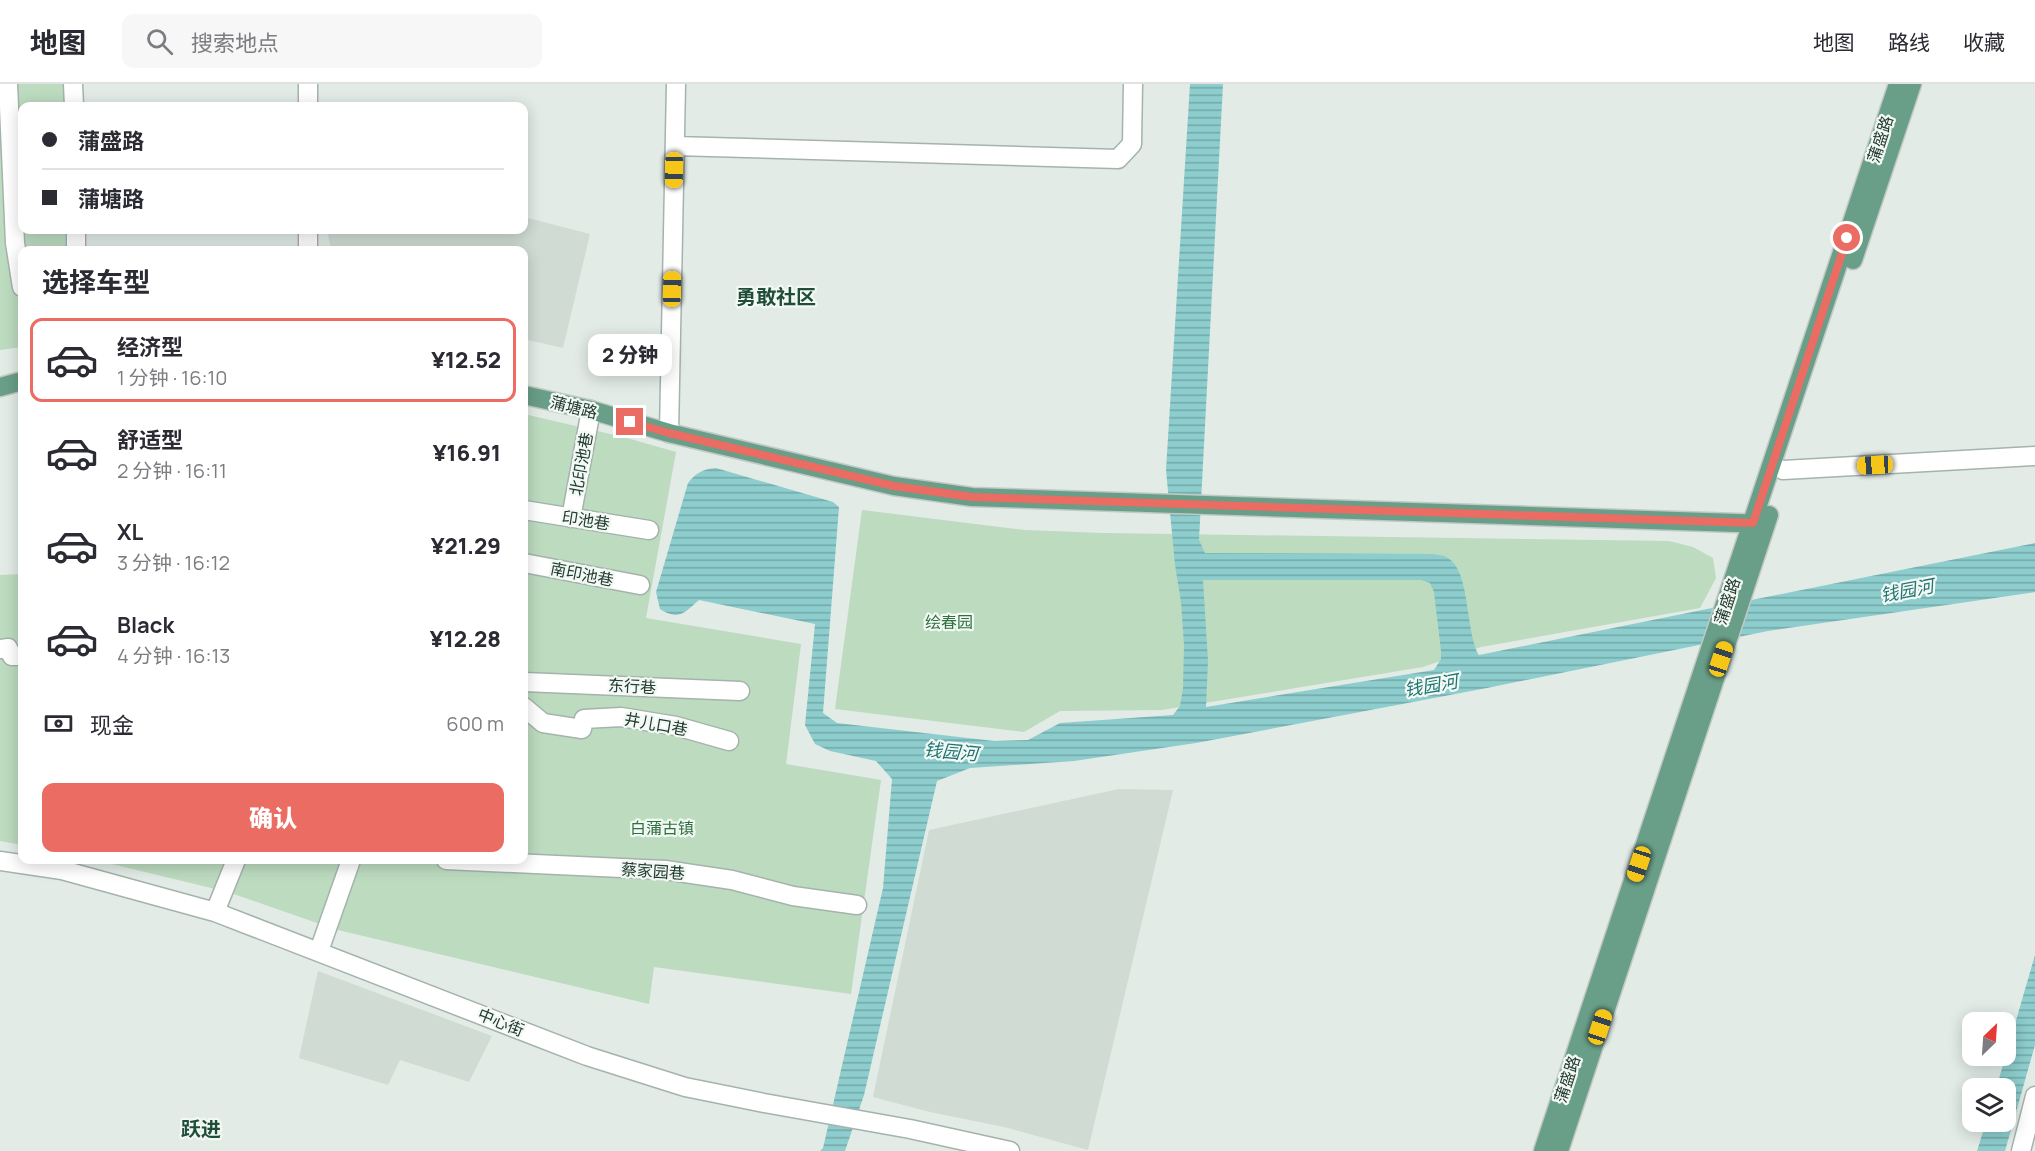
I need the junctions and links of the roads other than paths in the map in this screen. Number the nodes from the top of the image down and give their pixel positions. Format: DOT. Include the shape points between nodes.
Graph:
graph roads {
  1 [pos="8,84"];
  2 [pos="73,84"];
  3 [pos="308,84"];
  4 [pos="676,84"];
  5 [pos="1133,84"];
  6 [pos="1898,84"];
  7 [pos="1912,84"];
  8 [pos="74,102"];
  9 [pos="308,102"];
  10 [pos="5,136"];
  11 [pos="675,146"];
  12 [pos="18,262"];
  13 [pos="18,382"];
  14 [pos="0,387"];
  15 [pos="528,396"];
  16 [pos="591,410"];
  17 [pos="669,433"];
  18 [pos="2035,456"];
  19 [pos="1783,470"];
  20 [pos="528,511"];
  21 [pos="571,518"];
  22 [pos="1760,523"];
  23 [pos="649,530"];
  24 [pos="528,564"];
  25 [pos="640,585"];
  26 [pos="0,649"];
  27 [pos="18,656"];
  28 [pos="528,682"];
  29 [pos="1706,683"];
  30 [pos="740,691"];
  31 [pos="528,710"];
  32 [pos="729,741"];
  33 [pos="0,861"];
  34 [pos="18,862"];
  35 [pos="47,864"];
  36 [pos="234,864"];
  37 [pos="350,864"];
  38 [pos="528,864"];
  39 [pos="63,865"];
  40 [pos="857,905"];
  41 [pos="214,912"];
  42 [pos="320,951"];
  43 [pos="2035,1096"];
  44 [pos="1010,1151"];
  45 [pos="1543,1151"];
  46 [pos="1559,1151"];
  47 [pos="2020,1151"];
  1 -- 10 [label="street"];
  2 -- 8 [label="street"];
  3 -- 9 [label="street"];
  4 -- 11 [label="street"];
  5 -- 11 [label="street" via="1132,144 1118,159"];
  6 -- 22 [label="main road, 蒲盛路"];
  7 -- 19 [label="main road, 蒲盛路"];
  10 -- 12 [label="street"];
  11 -- 17 [label="street"];
  13 -- 14 [label="main road"];
  15 -- 16 [label="main road, 蒲塘路"];
  16 -- 17 [label="main road, 蒲塘路"];
  16 -- 21 [label="street, 北印池巷"];
  17 -- 22 [label="main road, 蒲塘路" via="894,486 972,497"];
  18 -- 19 [label="street"];
  19 -- 22 [label="main road, 蒲盛路"];
  20 -- 21 [label="street, 印池巷"];
  21 -- 23 [label="street, 印池巷"];
  22 -- 29 [label="main road, 蒲盛路" via="1751,568"];
  22 -- 29 [label="main road, 蒲盛路" via="1734,577"];
  24 -- 25 [label="street, 南印池巷"];
  26 -- 27 [label="street" via="8,648 12,656"];
  28 -- 30 [label="street, 东行巷"];
  29 -- 45 [label="main road, 蒲盛路"];
  29 -- 46 [label="main road, 蒲盛路"];
  31 -- 32 [label="street, 井儿口巷" via="543,723 582,729 584,719 621,717 676,726"];
  33 -- 34 [label="street, 中心街"];
  35 -- 39 [label="street, 中心街"];
  36 -- 41 [label="street"];
  37 -- 42 [label="street"];
  38 -- 40 [label="street, 蔡家园巷" via="665,870"];
  39 -- 41 [label="street, 中心街"];
  41 -- 42 [label="street, 中心街"];
  42 -- 44 [label="street, 中心街" via="587,1056 685,1087"];
  43 -- 47 [label="street"];
}
